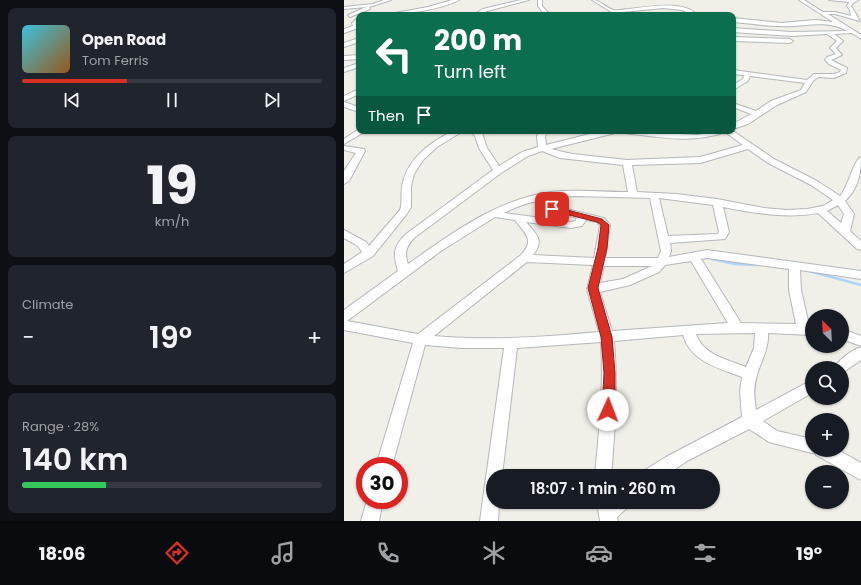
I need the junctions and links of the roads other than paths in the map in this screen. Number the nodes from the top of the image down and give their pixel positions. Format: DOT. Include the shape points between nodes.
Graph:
graph roads {
  1 [pos="389,0"];
  2 [pos="457,0"];
  3 [pos="527,0"];
  4 [pos="540,0"];
  5 [pos="594,0"];
  6 [pos="801,0"];
  7 [pos="826,0"];
  8 [pos="831,0"];
  9 [pos="853,1"];
  10 [pos="376,4"];
  11 [pos="344,8"];
  12 [pos="860,8"];
  13 [pos="852,10"];
  14 [pos="359,12"];
  15 [pos="404,12"];
  16 [pos="481,12"];
  17 [pos="545,12"];
  18 [pos="613,12"];
  19 [pos="613,12"];
  20 [pos="692,12"];
  21 [pos="356,13"];
  22 [pos="822,13"];
  23 [pos="835,13"];
  24 [pos="344,15"];
  25 [pos="350,16"];
  26 [pos="356,17"];
  27 [pos="855,19"];
  28 [pos="736,20"];
  29 [pos="861,22"];
  30 [pos="838,24"];
  31 [pos="781,25"];
  32 [pos="356,27"];
  33 [pos="736,30"];
  34 [pos="344,32"];
  35 [pos="851,32"];
  36 [pos="820,33"];
  37 [pos="829,33"];
  38 [pos="791,34"];
  39 [pos="861,37"];
  40 [pos="736,38"];
  41 [pos="817,40"];
  42 [pos="356,41"];
  43 [pos="344,45"];
  44 [pos="344,58"];
  45 [pos="356,58"];
  46 [pos="356,66"];
  47 [pos="344,70"];
  48 [pos="736,73"];
  49 [pos="747,75"];
  50 [pos="809,82"];
  51 [pos="736,86"];
  52 [pos="356,94"];
  53 [pos="344,99"];
  54 [pos="344,104"];
  55 [pos="736,106"];
  56 [pos="356,109"];
  57 [pos="758,114"];
  58 [pos="736,126"];
  59 [pos="357,134"];
  60 [pos="454,134"];
  61 [pos="478,134"];
  62 [pos="542,134"];
  63 [pos="600,134"];
  64 [pos="650,134"];
  65 [pos="710,134"];
  66 [pos="732,134"];
  67 [pos="344,142"];
  68 [pos="749,146"];
  69 [pos="344,148"];
  70 [pos="542,148"];
  71 [pos="861,160"];
  72 [pos="627,163"];
  73 [pos="498,171"];
  74 [pos="344,181"];
  75 [pos="633,195"];
  76 [pos="654,196"];
  77 [pos="541,201"];
  78 [pos="840,201"];
  79 [pos="717,202"];
  80 [pos="820,209"];
  81 [pos="492,214"];
  82 [pos="583,217"];
  83 [pos="519,219"];
  84 [pos="534,221"];
  85 [pos="844,232"];
  86 [pos="344,234"];
  87 [pos="664,240"];
  88 [pos="861,247"];
  89 [pos="369,253"];
  90 [pos="694,256"];
  91 [pos="525,258"];
  92 [pos="598,262"];
  93 [pos="662,262"];
  94 [pos="794,265"];
  95 [pos="344,269"];
  96 [pos="404,271"];
  97 [pos="861,275"];
  98 [pos="593,288"];
  99 [pos="344,317"];
  100 [pos="805,321"];
  101 [pos="344,325"];
  102 [pos="737,328"];
  103 [pos="761,329"];
  104 [pos="688,330"];
  105 [pos="805,330"];
  106 [pos="849,336"];
  107 [pos="607,337"];
  108 [pos="420,340"];
  109 [pos="861,340"];
  110 [pos="512,344"];
  111 [pos="861,352"];
  112 [pos="849,362"];
  113 [pos="750,374"];
  114 [pos="805,390"];
  115 [pos="750,421"];
  116 [pos="805,445"];
  117 [pos="387,457"];
  118 [pos="836,457"];
  119 [pos="495,469"];
  120 [pos="603,469"];
  121 [pos="660,469"];
  122 [pos="861,472"];
  123 [pos="373,509"];
  124 [pos="490,509"];
  125 [pos="370,521"];
  126 [pos="489,521"];
  1 -- 10 [label="street"];
  2 -- 15 [label="street"];
  3 -- 16 [label="street"];
  4 -- 17 [label="street" via="540,6"];
  5 -- 19 [label="street"];
  6 -- 22 [label="street"];
  7 -- 23 [label="street"];
  8 -- 9 [label="street"];
  9 -- 12 [label="street"];
  9 -- 13 [label="street" via="849,6"];
  10 -- 11 [label="street"];
  10 -- 14 [label="street"];
  12 -- 13 [label="street"];
  13 -- 27 [label="street"];
  18 -- 20 [label="street" via="663,7"];
  21 -- 25 [label="street"];
  22 -- 23 [label="street"];
  22 -- 30 [label="street"];
  23 -- 27 [label="street"];
  24 -- 25 [label="street"];
  25 -- 26 [label="street"];
  27 -- 29 [label="street"];
  28 -- 31 [label="street"];
  30 -- 31 [label="street" via="816,22"];
  30 -- 35 [label="street"];
  30 -- 36 [label="street" via="825,27"];
  31 -- 38 [label="street"];
  32 -- 34 [label="street"];
  33 -- 38 [label="street"];
  35 -- 37 [label="street"];
  35 -- 39 [label="street"];
  36 -- 37 [label="street"];
  36 -- 38 [label="street"];
  36 -- 41 [label="street"];
  37 -- 50 [label="street" via="840,41 833,48 839,55 828,60 846,70 836,76 816,75"];
  38 -- 40 [label="street" via="800,41"];
  42 -- 43 [label="street"];
  44 -- 45 [label="street"];
  46 -- 47 [label="street"];
  48 -- 49 [label="street"];
  49 -- 50 [label="street"];
  49 -- 51 [label="street" via="746,80"];
  50 -- 57 [label="street" via="804,91 774,103"];
  52 -- 53 [label="street"];
  54 -- 56 [label="street"];
  55 -- 57 [label="street"];
  57 -- 58 [label="street"];
  59 -- 67 [label="street"];
  60 -- 89 [label="street" via="438,143 417,161 406,183 408,200 405,211"];
  61 -- 73 [label="street" via="483,148"];
  62 -- 70 [label="street"];
  63 -- 70 [label="street"];
  64 -- 65 [label="street" via="698,137"];
  66 -- 68 [label="street"];
  68 -- 72 [label="street" via="700,160"];
  68 -- 78 [label="street"];
  69 -- 74 [label="street" via="361,151"];
  70 -- 72 [label="street" via="560,155"];
  70 -- 73 [label="street" via="525,154"];
  71 -- 78 [label="street" via="849,191"];
  72 -- 75 [label="street"];
  73 -- 96 [label="street" via="401,245 399,254"];
  75 -- 76 [label="street"];
  75 -- 77 [label="street" via="563,194"];
  76 -- 79 [label="street"];
  76 -- 87 [label="street"];
  77 -- 81 [label="street" via="515,203"];
  77 -- 82 [label="street"];
  77 -- 84 [label="street"];
  78 -- 80 [label="street"];
  78 -- 85 [label="street" via="849,214"];
  79 -- 80 [label="street" via="754,210 795,213"];
  79 -- 87 [label="street" via="724,232 721,238"];
  80 -- 85 [label="street"];
  81 -- 83 [label="street"];
  81 -- 96 [label="street"];
  82 -- 84 [label="street" via="575,225"];
  82 -- 92 [label="street" via="600,220 605,225"];
  83 -- 84 [label="street"];
  83 -- 91 [label="street" via="534,240 534,247"];
  85 -- 88 [label="street"];
  86 -- 89 [label="street" via="358,241"];
  87 -- 93 [label="street" via="666,251"];
  89 -- 95 [label="street"];
  90 -- 93 [label="street"];
  90 -- 94 [label="street" via="718,254"];
  90 -- 102 [label="street"];
  91 -- 92 [label="street"];
  91 -- 108 [label="street"];
  92 -- 93 [label="street"];
  92 -- 98 [label="street"];
  93 -- 98 [label="street" via="655,269 626,282"];
  94 -- 97 [label="street"];
  94 -- 100 [label="street" via="795,290"];
  96 -- 99 [label="street"];
  98 -- 107 [label="street"];
  101 -- 108 [label="street"];
  102 -- 103 [label="street"];
  102 -- 104 [label="street"];
  103 -- 105 [label="street"];
  103 -- 113 [label="street" via="761,350"];
  104 -- 107 [label="street"];
  104 -- 113 [label="street" via="697,350"];
  106 -- 109 [label="street"];
  107 -- 110 [label="street"];
  107 -- 120 [label="street" via="609,388"];
  108 -- 110 [label="street"];
  108 -- 117 [label="street"];
  110 -- 119 [label="street"];
  111 -- 112 [label="street"];
  113 -- 115 [label="street" via="747,396"];
  114 -- 115 [label="street"];
  115 -- 116 [label="street" via="774,438"];
  115 -- 121 [label="street"];
  118 -- 122 [label="street"];
  123 -- 125 [label="street"];
  124 -- 126 [label="street"];
}
